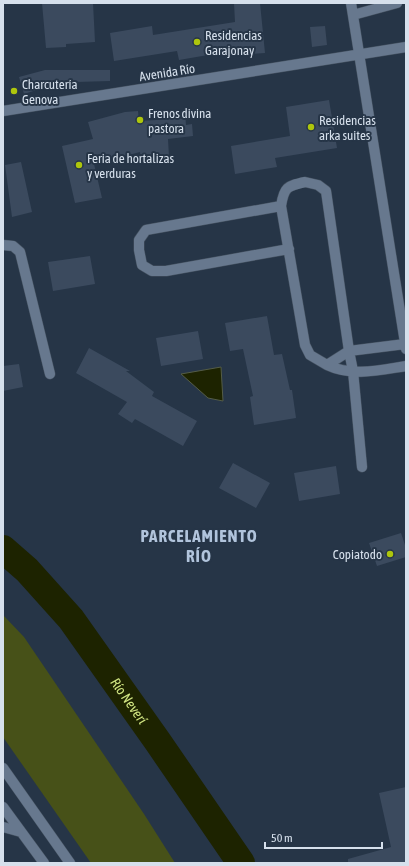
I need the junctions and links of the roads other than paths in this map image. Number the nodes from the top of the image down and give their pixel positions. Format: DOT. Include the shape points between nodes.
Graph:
graph roads {
  1 [pos="351,3"];
  2 [pos="397,3"];
  3 [pos="353,15"];
  4 [pos="406,48"];
  5 [pos="358,55"];
  6 [pos="3,111"];
  7 [pos="281,206"];
  8 [pos="3,245"];
  9 [pos="289,249"];
  10 [pos="406,346"];
  11 [pos="349,350"];
  12 [pos="327,365"];
  13 [pos="406,366"];
  14 [pos="353,371"];
  15 [pos="50,374"];
  16 [pos="362,467"];
  17 [pos="3,768"];
  18 [pos="3,806"];
  19 [pos="3,827"];
  20 [pos="21,832"];
  21 [pos="44,863"];
  22 [pos="70,863"];
  1 -- 3 [label="street"];
  2 -- 3 [label="street"];
  3 -- 5 [label="street"];
  4 -- 5 [label="street, Avenida Río"];
  5 -- 6 [label="street, Avenida Río"];
  5 -- 10 [label="street"];
  7 -- 9 [label="street"];
  7 -- 9 [label="street" via="146,230 139,240 139,250 142,265 152,271 166,271"];
  7 -- 11 [label="street" via="283,193 291,185 305,182 318,185 326,191"];
  8 -- 15 [label="street" via="13,246 20,252"];
  9 -- 12 [label="street" via="305,344 310,355"];
  10 -- 11 [label="street"];
  11 -- 12 [label="street"];
  11 -- 14 [label="street"];
  12 -- 14 [label="street" via="337,370"];
  13 -- 14 [label="street" via="372,372"];
  14 -- 16 [label="street"];
  17 -- 22 [label="street"];
  18 -- 20 [label="street"];
  19 -- 20 [label="street"];
  20 -- 21 [label="street"];
}
